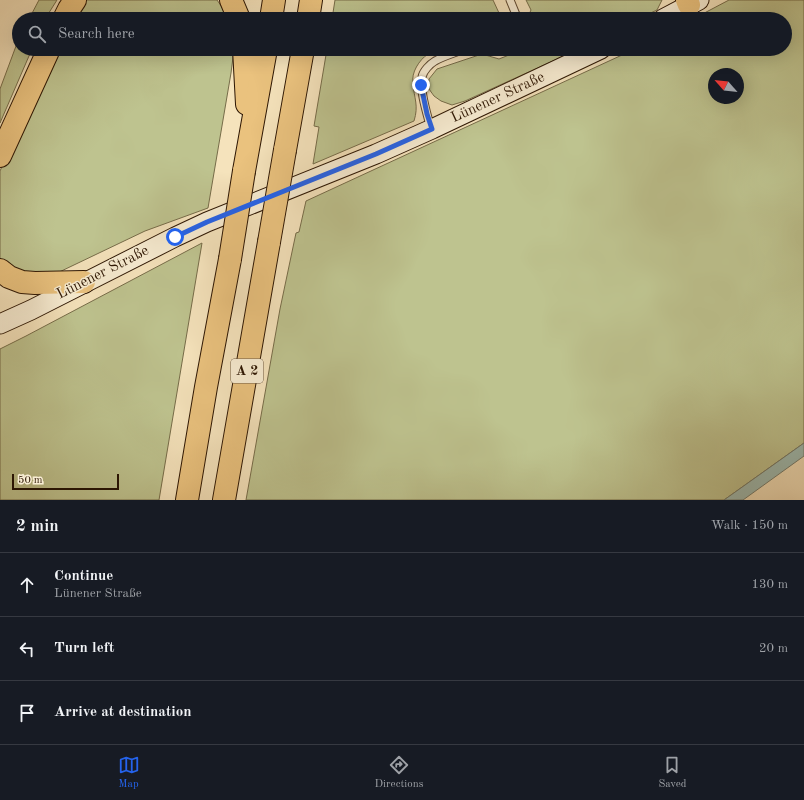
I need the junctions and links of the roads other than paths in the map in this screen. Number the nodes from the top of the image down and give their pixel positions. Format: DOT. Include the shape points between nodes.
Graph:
graph roads {
  1 [pos="63,0"];
  2 [pos="75,0"];
  3 [pos="231,0"];
  4 [pos="274,0"];
  5 [pos="311,0"];
  6 [pos="510,0"];
  7 [pos="692,2"];
  8 [pos="57,12"];
  9 [pos="68,12"];
  10 [pos="236,12"];
  11 [pos="272,12"];
  12 [pos="309,12"];
  13 [pos="515,12"];
  14 [pos="675,12"];
  15 [pos="37,56"];
  16 [pos="46,56"];
  17 [pos="244,56"];
  18 [pos="265,56"];
  19 [pos="302,56"];
  20 [pos="447,56"];
  21 [pos="586,56"];
  22 [pos="432,129"];
  23 [pos="0,138"];
  24 [pos="248,149"];
  25 [pos="0,156"];
  26 [pos="0,270"];
  27 [pos="84,282"];
  28 [pos="0,324"];
  29 [pos="187,500"];
  30 [pos="224,500"];
  1 -- 8 [label="highway"];
  2 -- 9 [label="highway"];
  3 -- 10 [label="highway"];
  4 -- 11 [label="highway"];
  5 -- 12 [label="highway"];
  6 -- 13 [label="lane"];
  7 -- 14 [label="main road"];
  15 -- 23 [label="highway"];
  16 -- 25 [label="highway"];
  17 -- 24 [label="highway"];
  18 -- 24 [label="highway, A 2"];
  19 -- 30 [label="highway, A 2, bridge"];
  20 -- 22 [label="lane" via="426,68 422,76 421,85"];
  21 -- 22 [label="main road, Lünener Straße"];
  22 -- 27 [label="main road, Lünener Straße" via="207,222"];
  24 -- 29 [label="highway, A 2, bridge"];
  26 -- 27 [label="highway" via="22,282"];
  27 -- 28 [label="main road, Lünener Straße"];
}
